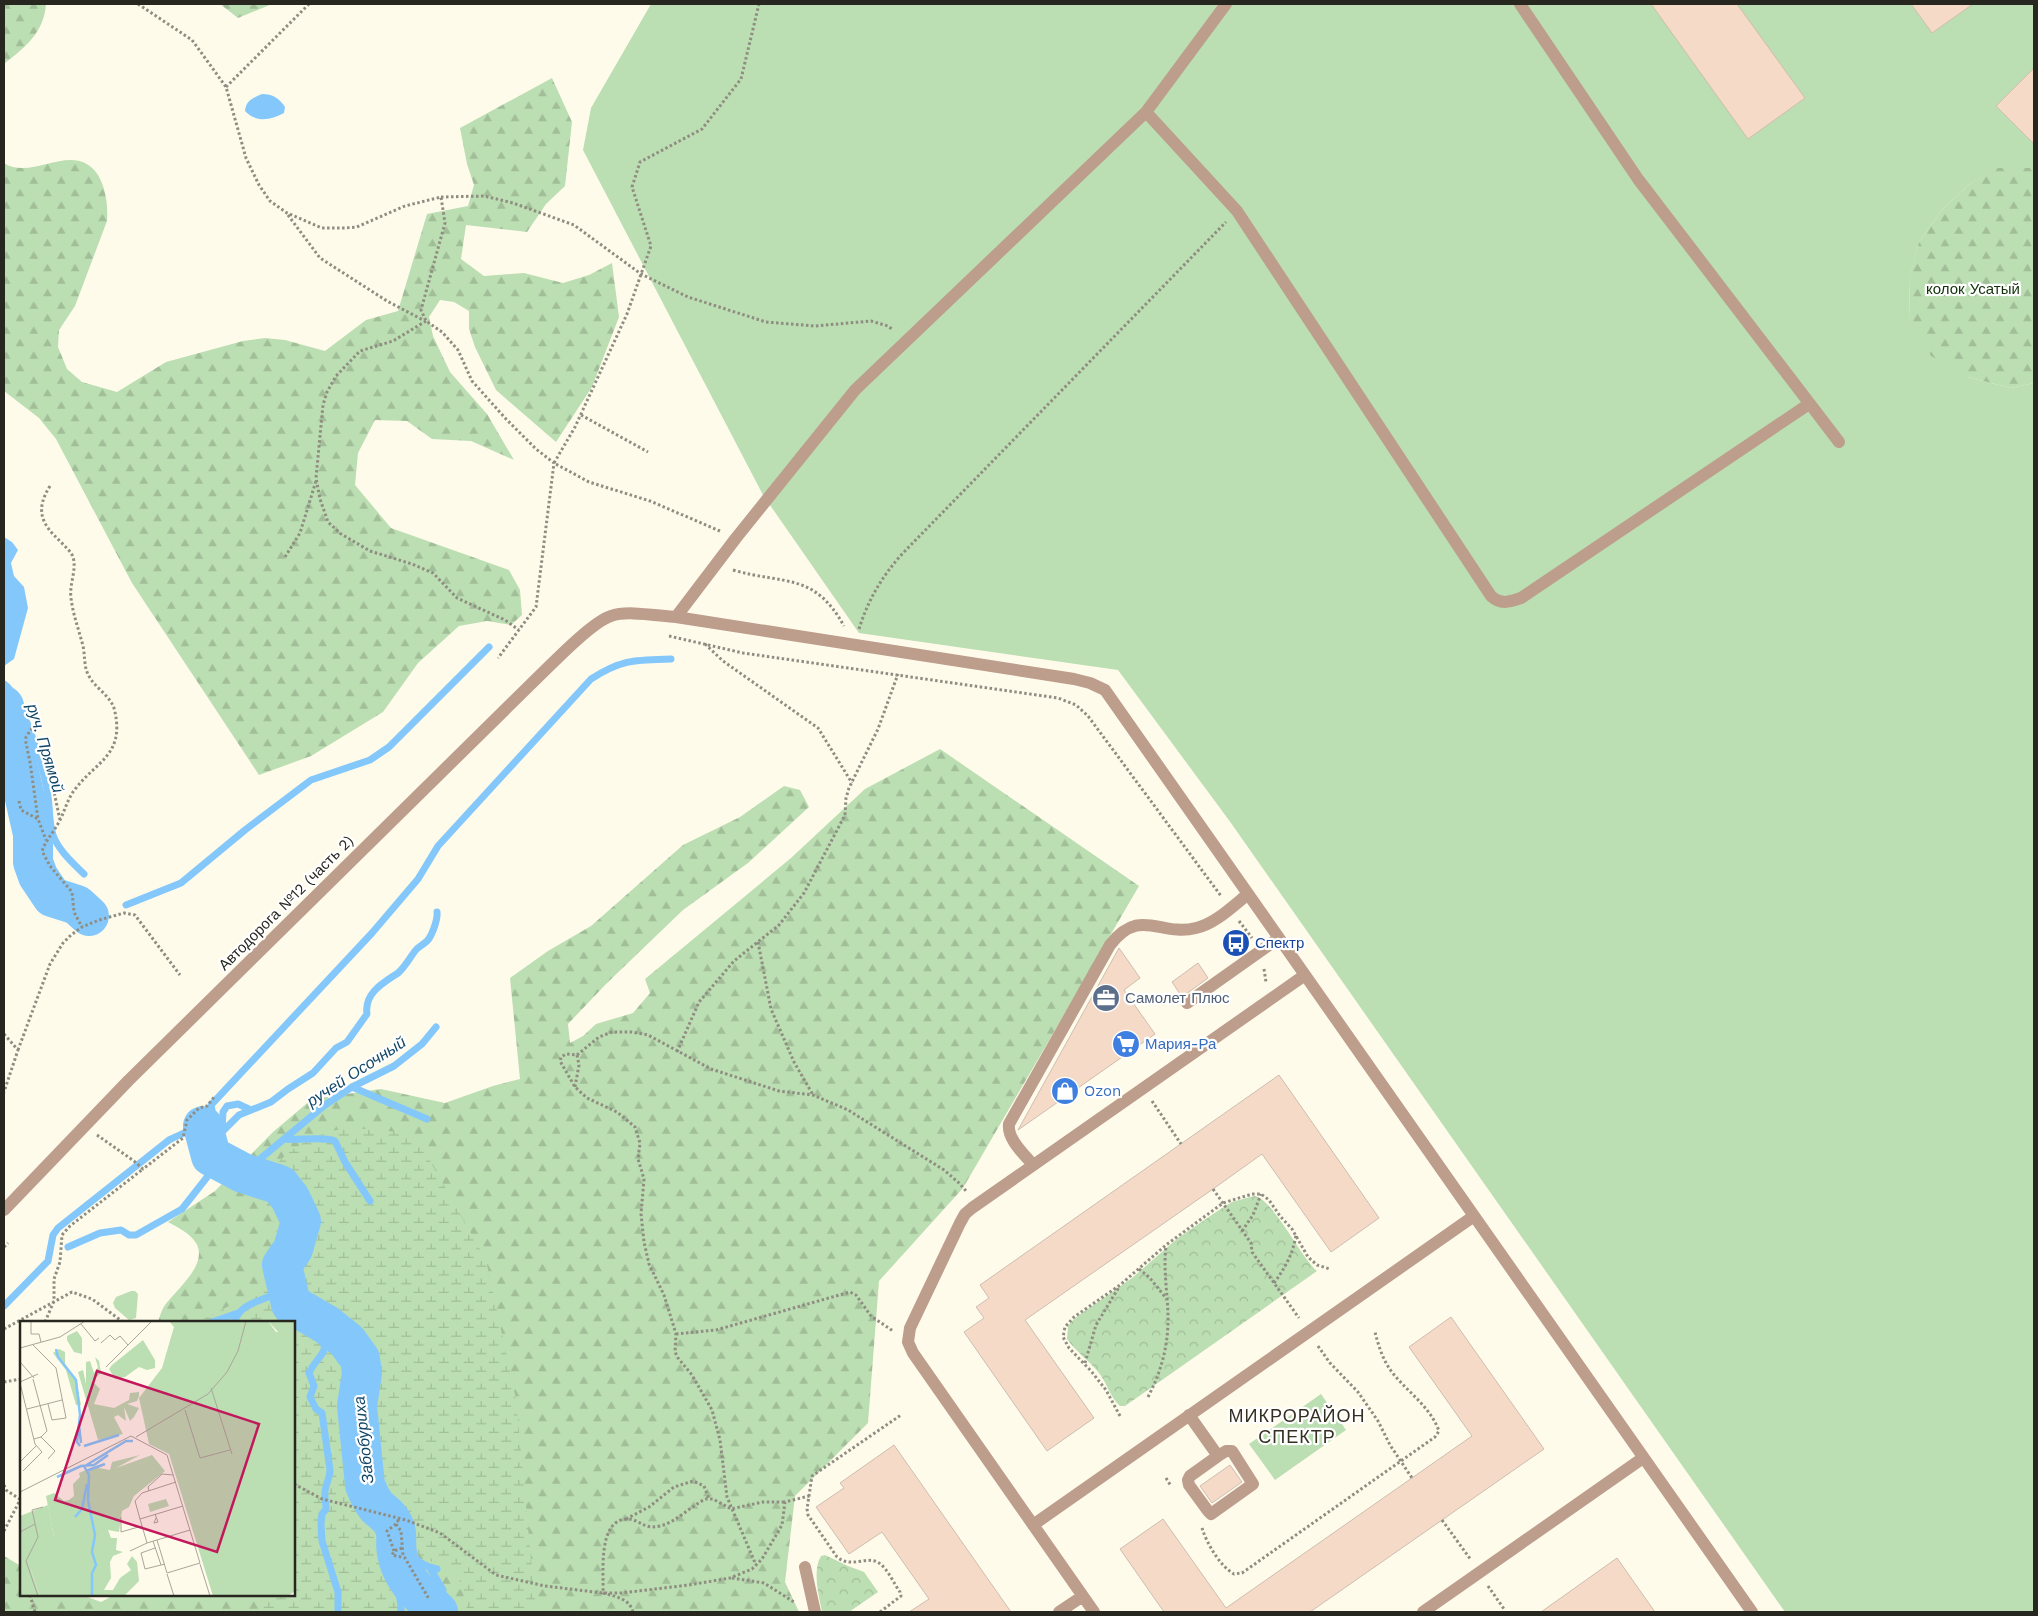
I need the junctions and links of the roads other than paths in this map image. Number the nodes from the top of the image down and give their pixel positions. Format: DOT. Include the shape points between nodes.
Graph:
graph roads {
  1 [pos="1226,4"];
  2 [pos="1520,4"];
  3 [pos="1146,112"];
  4 [pos="1809,404"];
  5 [pos="1839,442"];
  6 [pos="676,617"];
  7 [pos="1248,894"];
  8 [pos="1279,938"];
  9 [pos="1305,975"];
  10 [pos="1186,1003"];
  11 [pos="1033,1165"];
  12 [pos="4,1210"];
  13 [pos="1474,1216"];
  14 [pos="1189,1415"];
  15 [pos="1218,1456"];
  16 [pos="1644,1458"];
  17 [pos="1033,1525"];
  18 [pos="805,1567"];
  19 [pos="1083,1596"];
  20 [pos="814,1610"];
  21 [pos="1059,1612"];
  22 [pos="1094,1612"];
  23 [pos="1423,1612"];
  24 [pos="1752,1612"];
  1 -- 3 [label="street"];
  2 -- 4 [label="street" via="1638,179"];
  3 -- 4 [label="street" via="1237,211 1497,602 1521,598"];
  3 -- 6 [label="street" via="855,390"];
  4 -- 5 [label="street"];
  6 -- 7 [label="street" via="1074,679 1105,690"];
  6 -- 12 [label="street, Автодорога №12 (часть 2)" via="626,614 611,616 596,624 529,686 84,1126"];
  7 -- 8 [label="street"];
  7 -- 11 [label="street" via="1206,925 1194,929 1149,924 1134,926 1118,934 1009,1124 1011,1136"];
  8 -- 9 [label="street"];
  8 -- 10 [label="street"];
  9 -- 11 [label="street"];
  9 -- 13 [label="street"];
  11 -- 17 [label="street" via="965,1214 910,1328 908,1342 913,1354"];
  13 -- 14 [label="street"];
  13 -- 16 [label="street"];
  14 -- 15 [label="street"];
  14 -- 17 [label="street"];
  15 -- 15 [label="street" via="1232,1451 1253,1484 1211,1514 1188,1480"];
  16 -- 23 [label="street"];
  16 -- 24 [label="street"];
  17 -- 19 [label="street"];
  18 -- 20 [label="street"];
  19 -- 21 [label="street"];
  19 -- 22 [label="street"];
}
